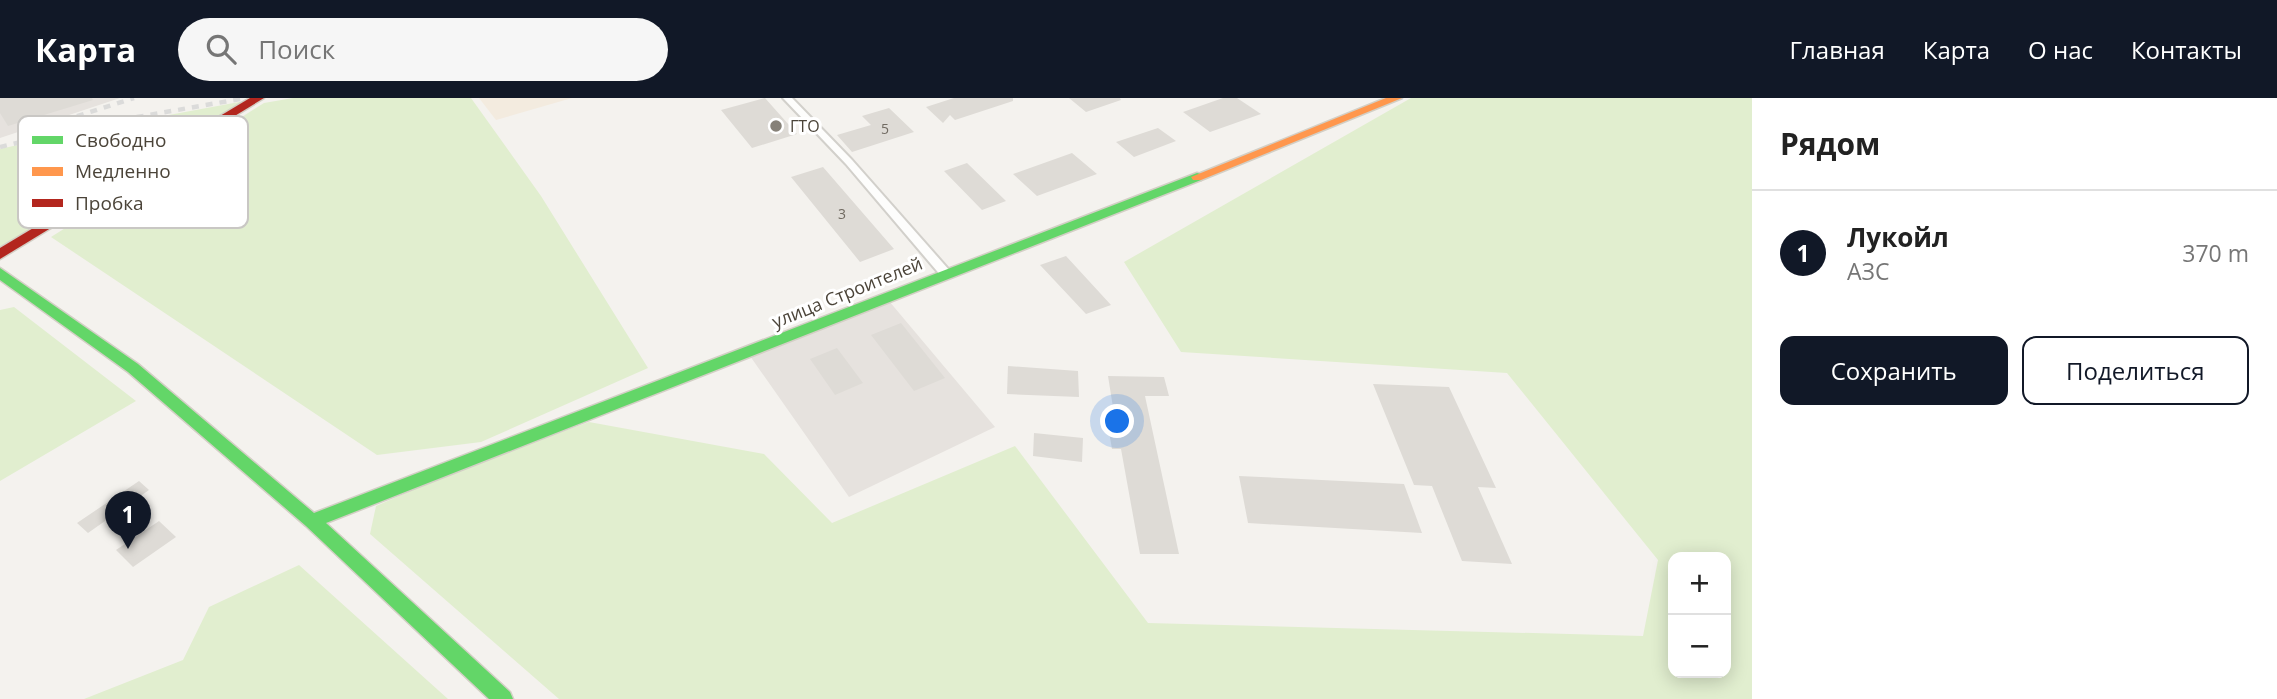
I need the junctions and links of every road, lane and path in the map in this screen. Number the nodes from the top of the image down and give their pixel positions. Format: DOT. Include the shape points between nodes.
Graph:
graph roads {
  1 [pos="258,98"];
  2 [pos="787,98"];
  3 [pos="1396,98"];
  4 [pos="228,116"];
  5 [pos="43,228"];
  6 [pos="0,254"];
  7 [pos="0,273"];
  8 [pos="946,274"];
  9 [pos="312,521"];
  10 [pos="503,699"];
  1 -- 4 [label="street"];
  2 -- 8 [label="street"];
  3 -- 8 [label="street, улица Строителей"];
  5 -- 6 [label="street"];
  7 -- 9 [label="street" via="134,368"];
  8 -- 9 [label="street, улица Строителей"];
  9 -- 10 [label="street"];
}
